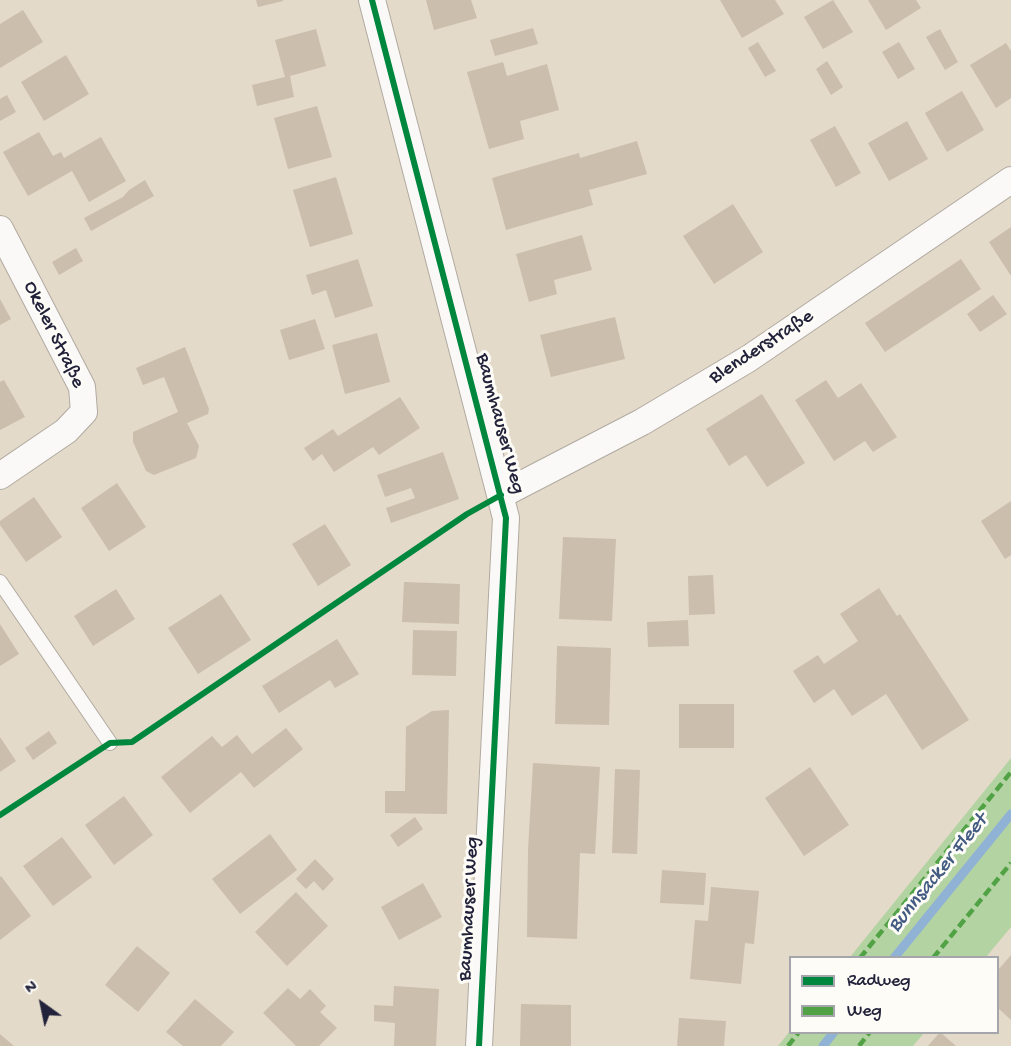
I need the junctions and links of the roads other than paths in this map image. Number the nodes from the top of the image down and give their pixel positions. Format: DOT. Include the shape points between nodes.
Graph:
graph roads {
  1 [pos="372,0"];
  2 [pos="1011,180"];
  3 [pos="0,230"];
  4 [pos="0,476"];
  5 [pos="501,495"];
  6 [pos="0,582"];
  7 [pos="110,743"];
  8 [pos="479,1046"];
  1 -- 5 [label="street, Baumhauser Weg"];
  2 -- 5 [label="street, Blenderstraße" via="748,359 642,422"];
  3 -- 4 [label="street, Okeler Straße" via="82,387 84,412 66,431"];
  5 -- 8 [label="street, Baumhauser Weg" via="506,518"];
  6 -- 7 [label="lane"];
}
